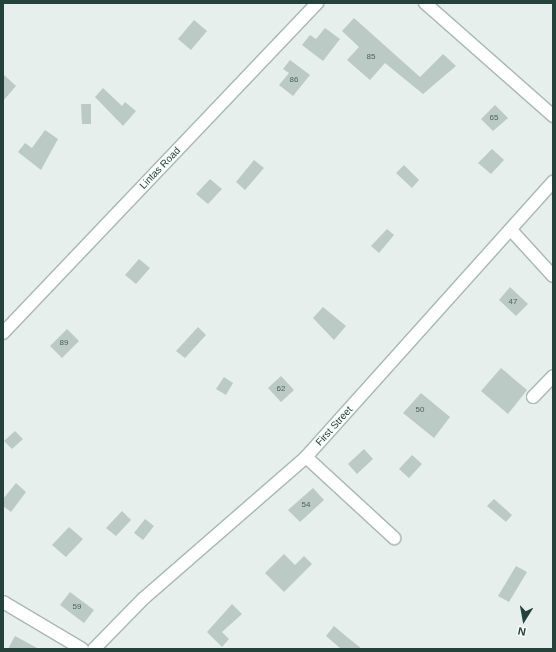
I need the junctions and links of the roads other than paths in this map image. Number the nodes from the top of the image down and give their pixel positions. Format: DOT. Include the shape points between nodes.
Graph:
graph roads {
  1 [pos="317,3"];
  2 [pos="425,3"];
  3 [pos="553,116"];
  4 [pos="553,182"];
  5 [pos="511,230"];
  6 [pos="553,276"];
  7 [pos="3,333"];
  8 [pos="553,376"];
  9 [pos="533,397"];
  10 [pos="306,457"];
  11 [pos="394,538"];
  12 [pos="3,602"];
  13 [pos="82,649"];
  14 [pos="94,649"];
  1 -- 7 [label="street, Lintas Road"];
  2 -- 3 [label="street"];
  4 -- 5 [label="street, First Street"];
  5 -- 6 [label="street"];
  5 -- 10 [label="street, First Street"];
  8 -- 9 [label="street"];
  10 -- 11 [label="street"];
  10 -- 14 [label="street, First Street" via="144,598"];
  12 -- 13 [label="street"];
}
